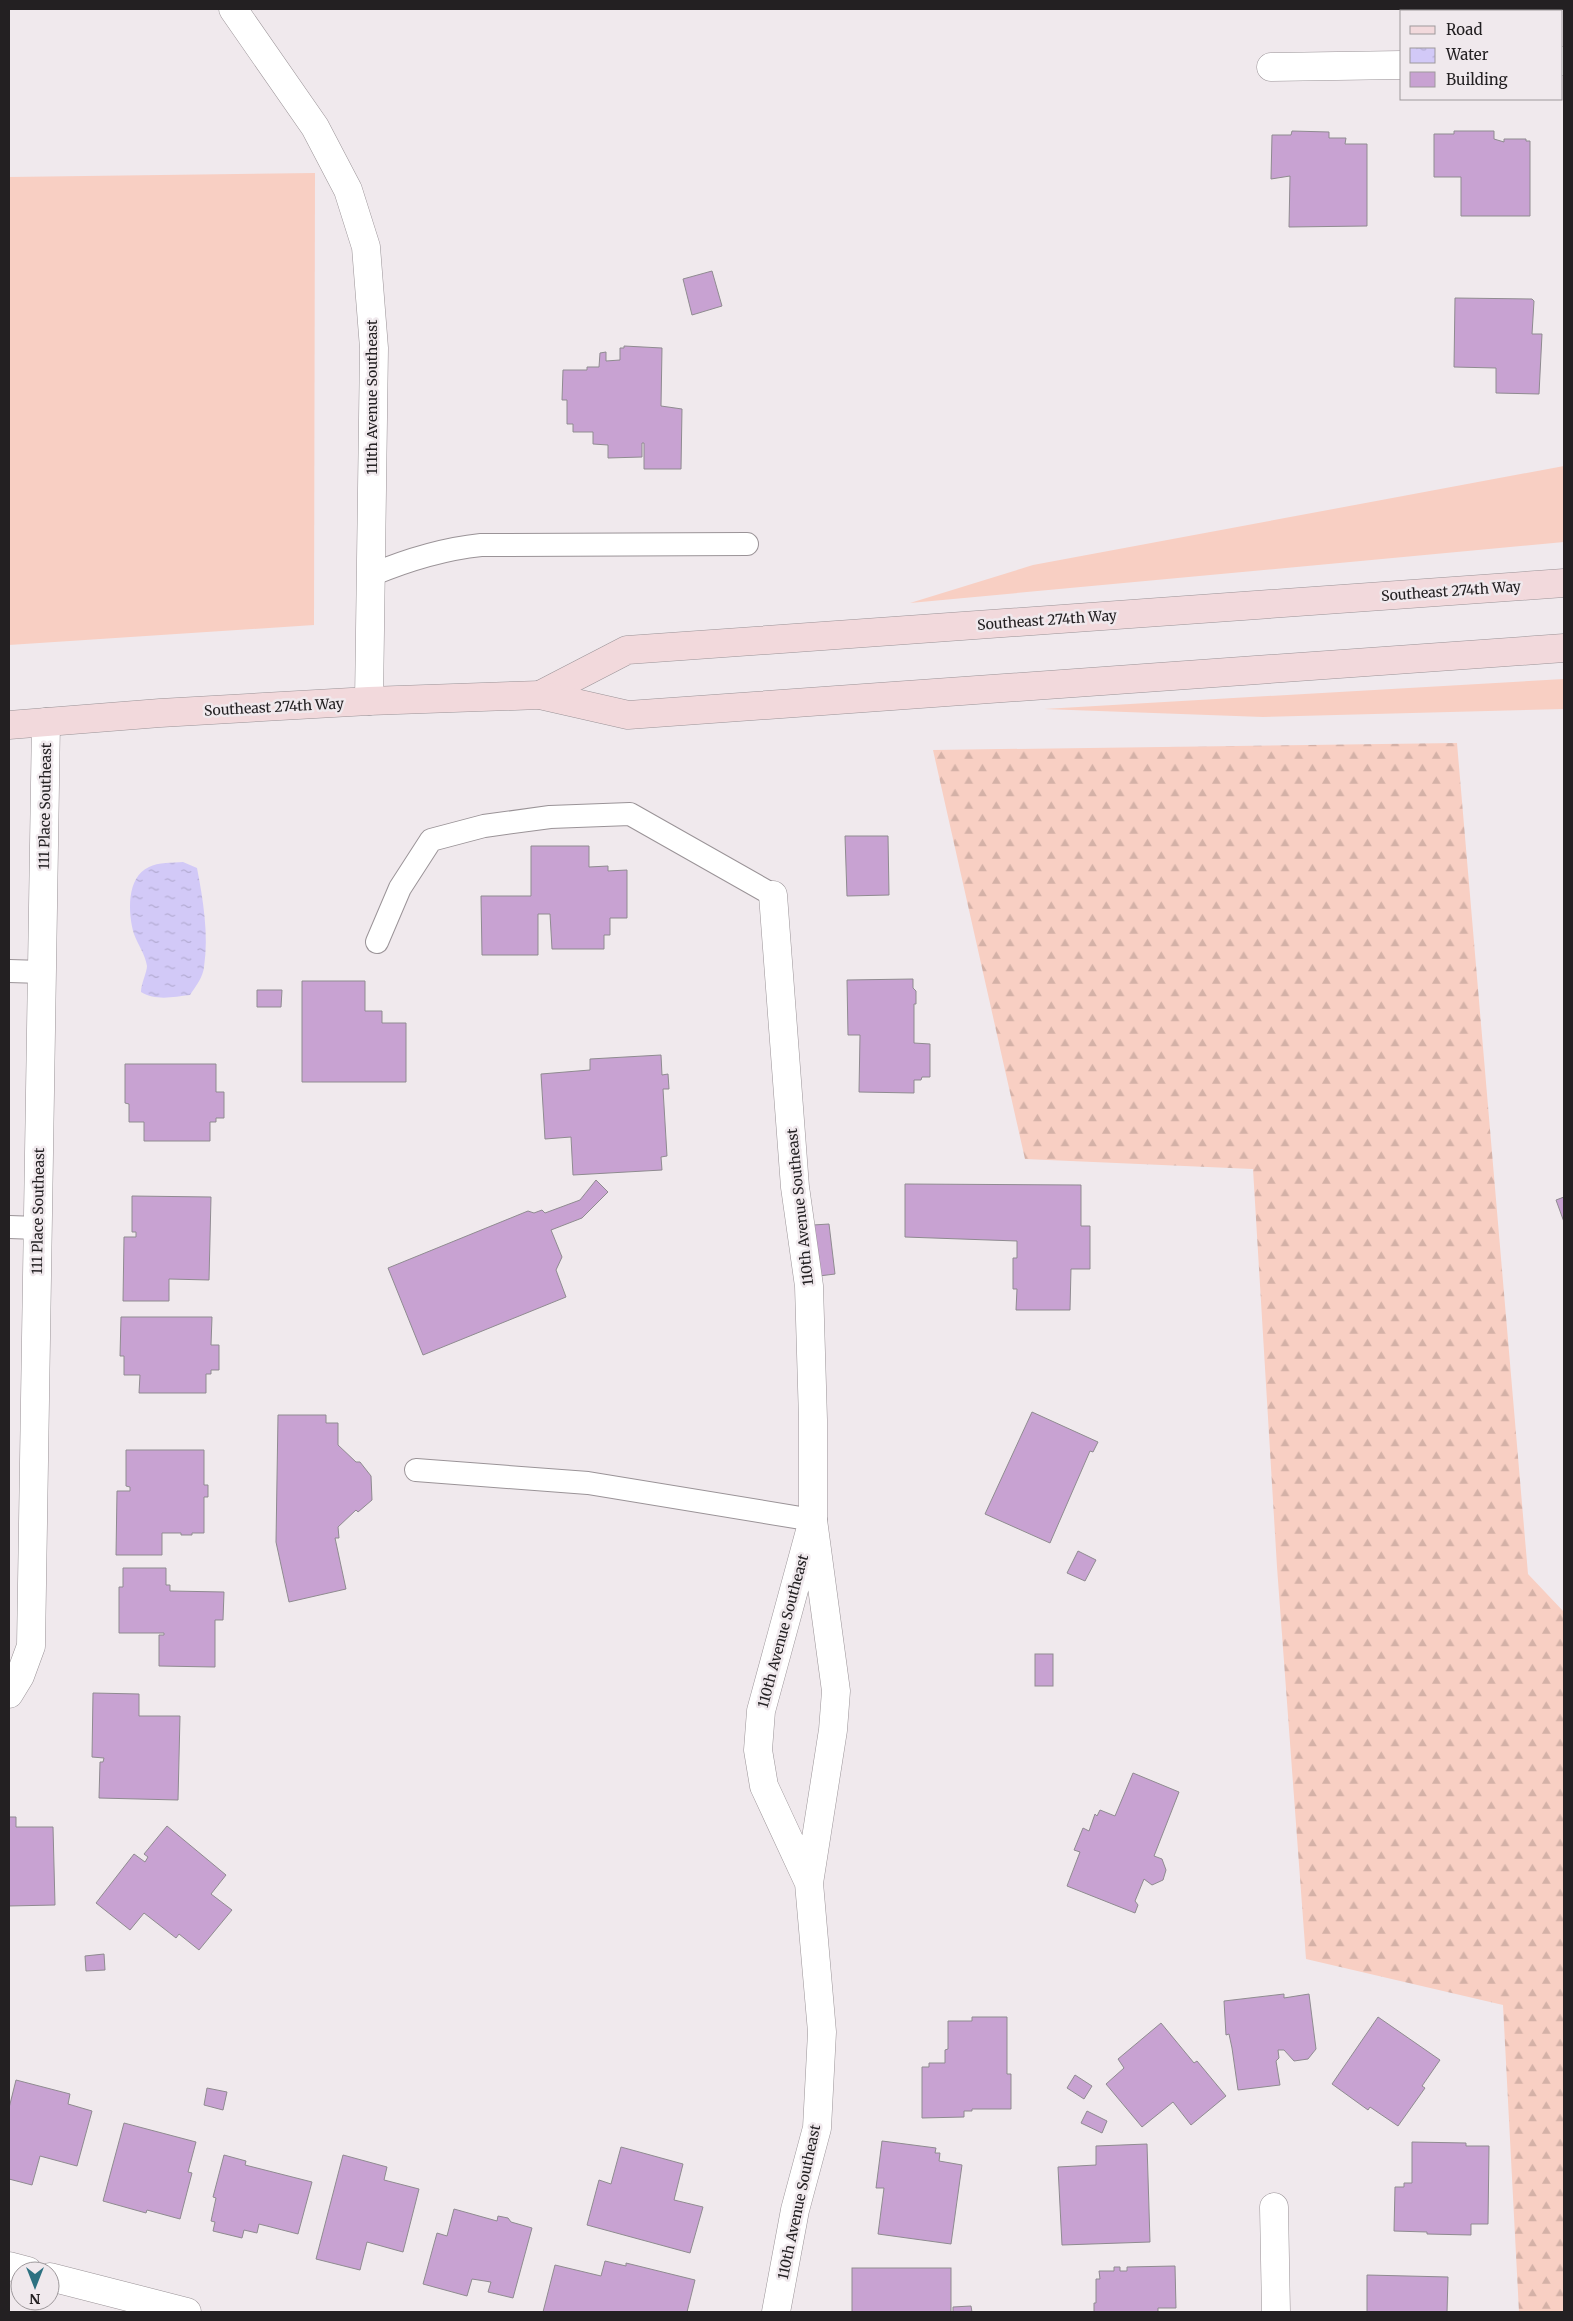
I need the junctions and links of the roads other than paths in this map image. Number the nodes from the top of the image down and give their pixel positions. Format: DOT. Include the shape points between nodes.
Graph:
graph roads {
  1 [pos="233,9"];
  2 [pos="1400,65"];
  3 [pos="1271,67"];
  4 [pos="747,544"];
  5 [pos="371,576"];
  6 [pos="1564,583"];
  7 [pos="1564,648"];
  8 [pos="540,695"];
  9 [pos="369,701"];
  10 [pos="46,722"];
  11 [pos="9,725"];
  12 [pos="773,894"];
  13 [pos="377,942"];
  14 [pos="9,971"];
  15 [pos="42,972"];
  16 [pos="9,1227"];
  17 [pos="38,1228"];
  18 [pos="416,1470"];
  19 [pos="813,1520"];
  20 [pos="9,1694"];
  21 [pos="809,1883"];
  22 [pos="1274,2207"];
  23 [pos="60,2280"];
  24 [pos="187,2312"];
  25 [pos="776,2312"];
  26 [pos="1276,2312"];
  1 -- 5 [label="street, 111th Avenue Southeast" via="315,127 348,190 366,247 374,348"];
  2 -- 3 [label="street"];
  4 -- 5 [label="lane" via="481,545 428,554"];
  5 -- 9 [label="street, 111th Avenue Southeast"];
  6 -- 8 [label="main road, Southeast 274th Way" via="626,650"];
  7 -- 8 [label="main road, Southeast 274th Way" via="628,715"];
  8 -- 9 [label="main road, Southeast 274th Way"];
  9 -- 10 [label="main road, Southeast 274th Way"];
  10 -- 11 [label="main road, Southeast 274th Way"];
  10 -- 15 [label="street, 111 Place Southeast"];
  12 -- 13 [label="lane" via="630,814 550,817 484,826 431,840 400,888"];
  12 -- 19 [label="street, 110th Avenue Southeast" via="795,1187 809,1286"];
  14 -- 15 [label="lane"];
  15 -- 17 [label="street, 111 Place Southeast"];
  16 -- 17 [label="lane"];
  17 -- 20 [label="street, 111 Place Southeast" via="31,1646"];
  18 -- 19 [label="lane" via="588,1483"];
  19 -- 21 [label="street, 110th Avenue Southeast" via="836,1691"];
  19 -- 21 [label="street, 110th Avenue Southeast" via="761,1711 758,1750 764,1786"];
  21 -- 25 [label="street, 110th Avenue Southeast" via="822,2032 817,2128 795,2210"];
  22 -- 26 [label="street"];
  23 -- 24 [label="street"];
}
